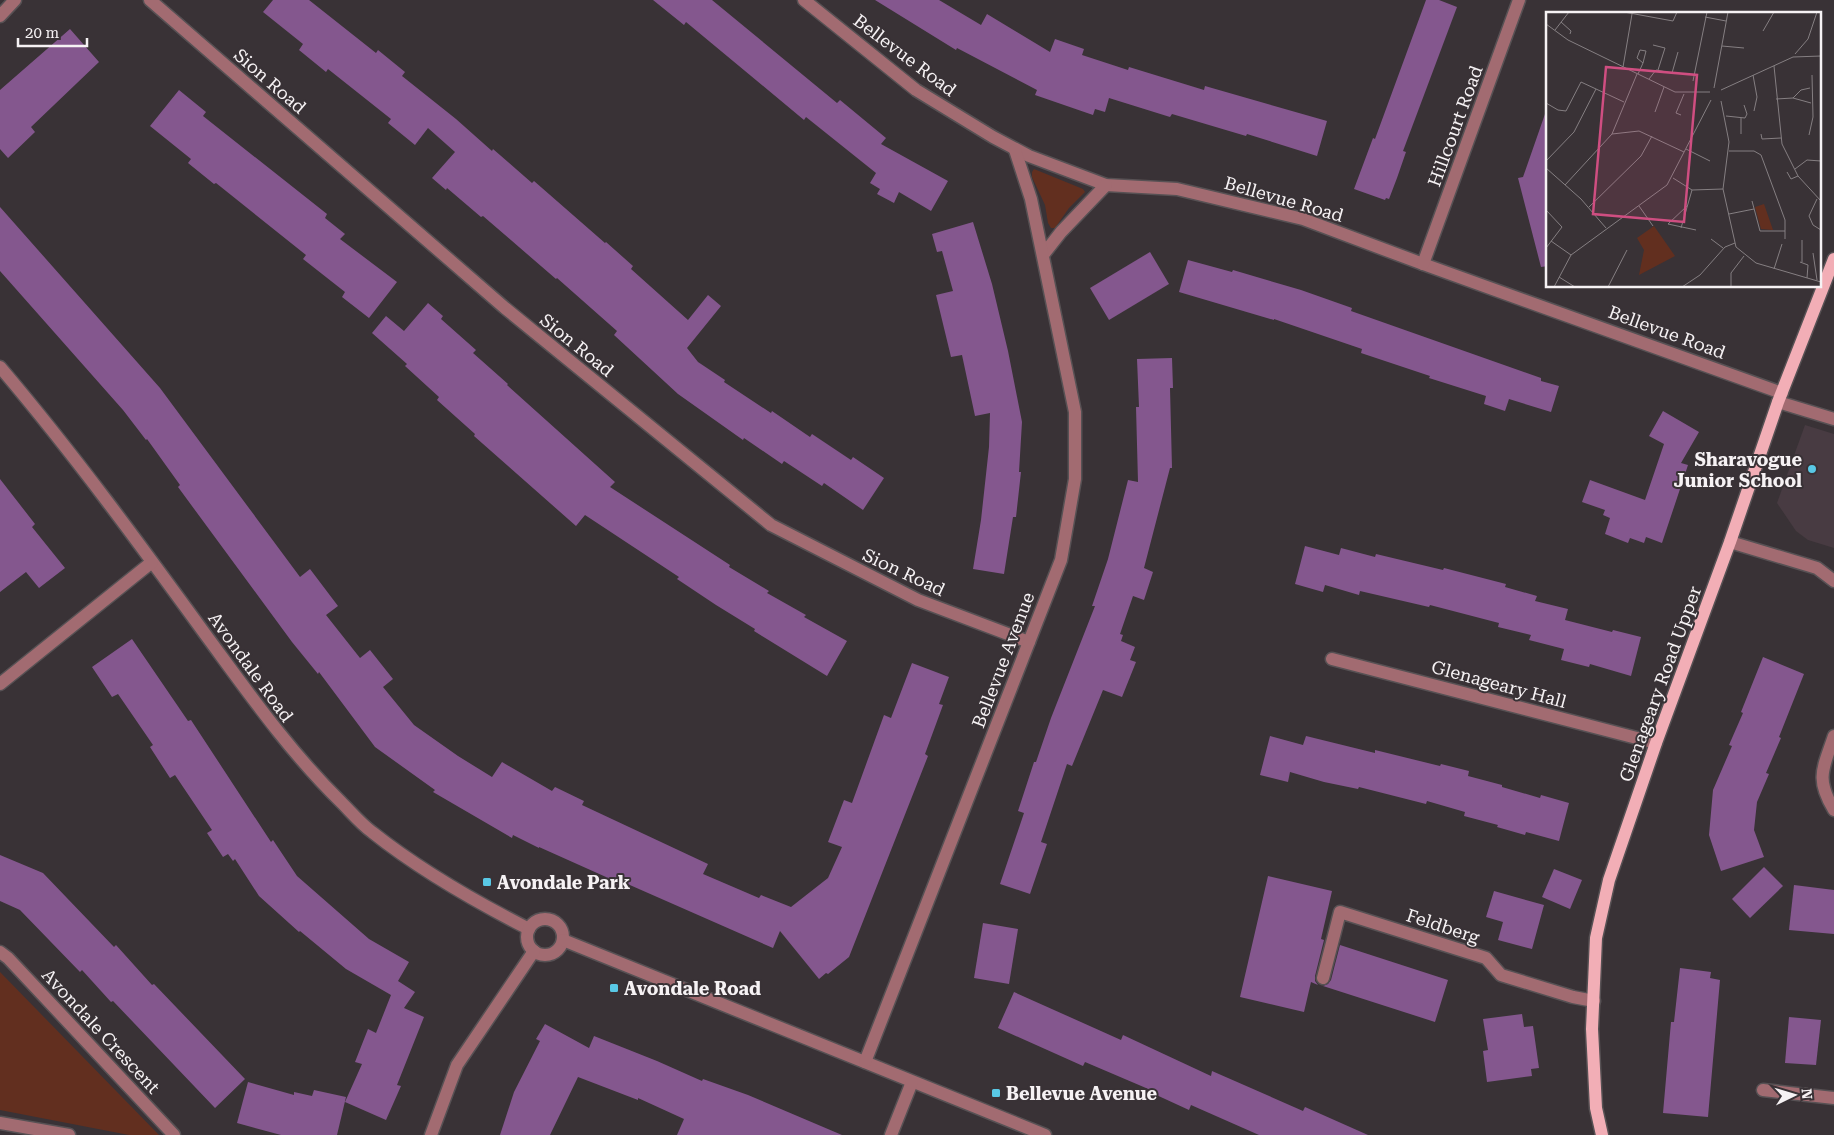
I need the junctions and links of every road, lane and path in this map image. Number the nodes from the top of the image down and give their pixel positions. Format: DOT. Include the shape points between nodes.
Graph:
graph roads {
  1 [pos="15,0"];
  2 [pos="150,0"];
  3 [pos="804,0"];
  4 [pos="1519,0"];
  5 [pos="0,16"];
  6 [pos="1015,150"];
  7 [pos="1106,185"];
  8 [pos="1043,255"];
  9 [pos="1834,259"];
  10 [pos="1423,264"];
  11 [pos="0,367"];
  12 [pos="1780,398"];
  13 [pos="1834,419"];
  14 [pos="1730,542"];
  15 [pos="152,562"];
  16 [pos="1834,580"];
  17 [pos="1029,642"];
  18 [pos="1332,659"];
  19 [pos="0,684"];
  20 [pos="1834,736"];
  21 [pos="1656,743"];
  22 [pos="1834,810"];
  23 [pos="528,932"];
  24 [pos="563,940"];
  25 [pos="534,951"];
  26 [pos="0,952"];
  27 [pos="1323,978"];
  28 [pos="1594,1001"];
  29 [pos="865,1062"];
  30 [pos="912,1082"];
  31 [pos="1763,1090"];
  32 [pos="1834,1098"];
  33 [pos="0,1123"];
  34 [pos="69,1135"];
  35 [pos="174,1135"];
  36 [pos="431,1135"];
  37 [pos="891,1135"];
  38 [pos="1045,1135"];
  39 [pos="1602,1135"];
  1 -- 5 [label="street"];
  2 -- 17 [label="street, Sion Road" via="505,308 771,525 918,600"];
  3 -- 6 [label="street, Bellevue Road" via="916,90"];
  4 -- 10 [label="street, Hillcourt Road"];
  6 -- 7 [label="street, Bellevue Road"];
  6 -- 8 [label="street, Bellevue Avenue" via="1031,200"];
  7 -- 8 [label="street"];
  7 -- 10 [label="street, Bellevue Road" via="1177,189 1303,219"];
  8 -- 17 [label="street, Bellevue Avenue" via="1075,412 1075,479 1061,560"];
  9 -- 12 [label="main road, Glenageary Road Upper"];
  10 -- 12 [label="street, Bellevue Road"];
  11 -- 15 [label="street, Avondale Road" via="36,409"];
  12 -- 13 [label="street, Bellevue Road"];
  12 -- 14 [label="main road, Glenageary Road Upper"];
  14 -- 16 [label="street" via="1817,568"];
  14 -- 21 [label="main road, Glenageary Road Upper"];
  15 -- 19 [label="street"];
  15 -- 23 [label="street, Avondale Road" via="281,736 371,832 452,888"];
  17 -- 29 [label="street, Bellevue Avenue"];
  18 -- 21 [label="street, Glenageary Hall"];
  20 -- 22 [label="street" via="1821,776 1825,795"];
  21 -- 28 [label="main road, Glenageary Road Upper" via="1609,880 1596,938"];
  23 -- 24 [label="street" via="536,921 553,921 561,929"];
  23 -- 25 [label="street" via="527,941"];
  24 -- 25 [label="street" via="557,951 551,954"];
  24 -- 29 [label="street"];
  25 -- 36 [label="street" via="457,1065"];
  26 -- 35 [label="street, Avondale Crescent"];
  27 -- 28 [label="street, Feldberg" via="1340,912 1486,958 1501,975"];
  28 -- 39 [label="main road, Glenageary Road Upper" via="1592,1030 1596,1108"];
  29 -- 30 [label="street"];
  30 -- 37 [label="street"];
  30 -- 38 [label="street"];
  31 -- 32 [label="street"];
  33 -- 34 [label="street"];
}
